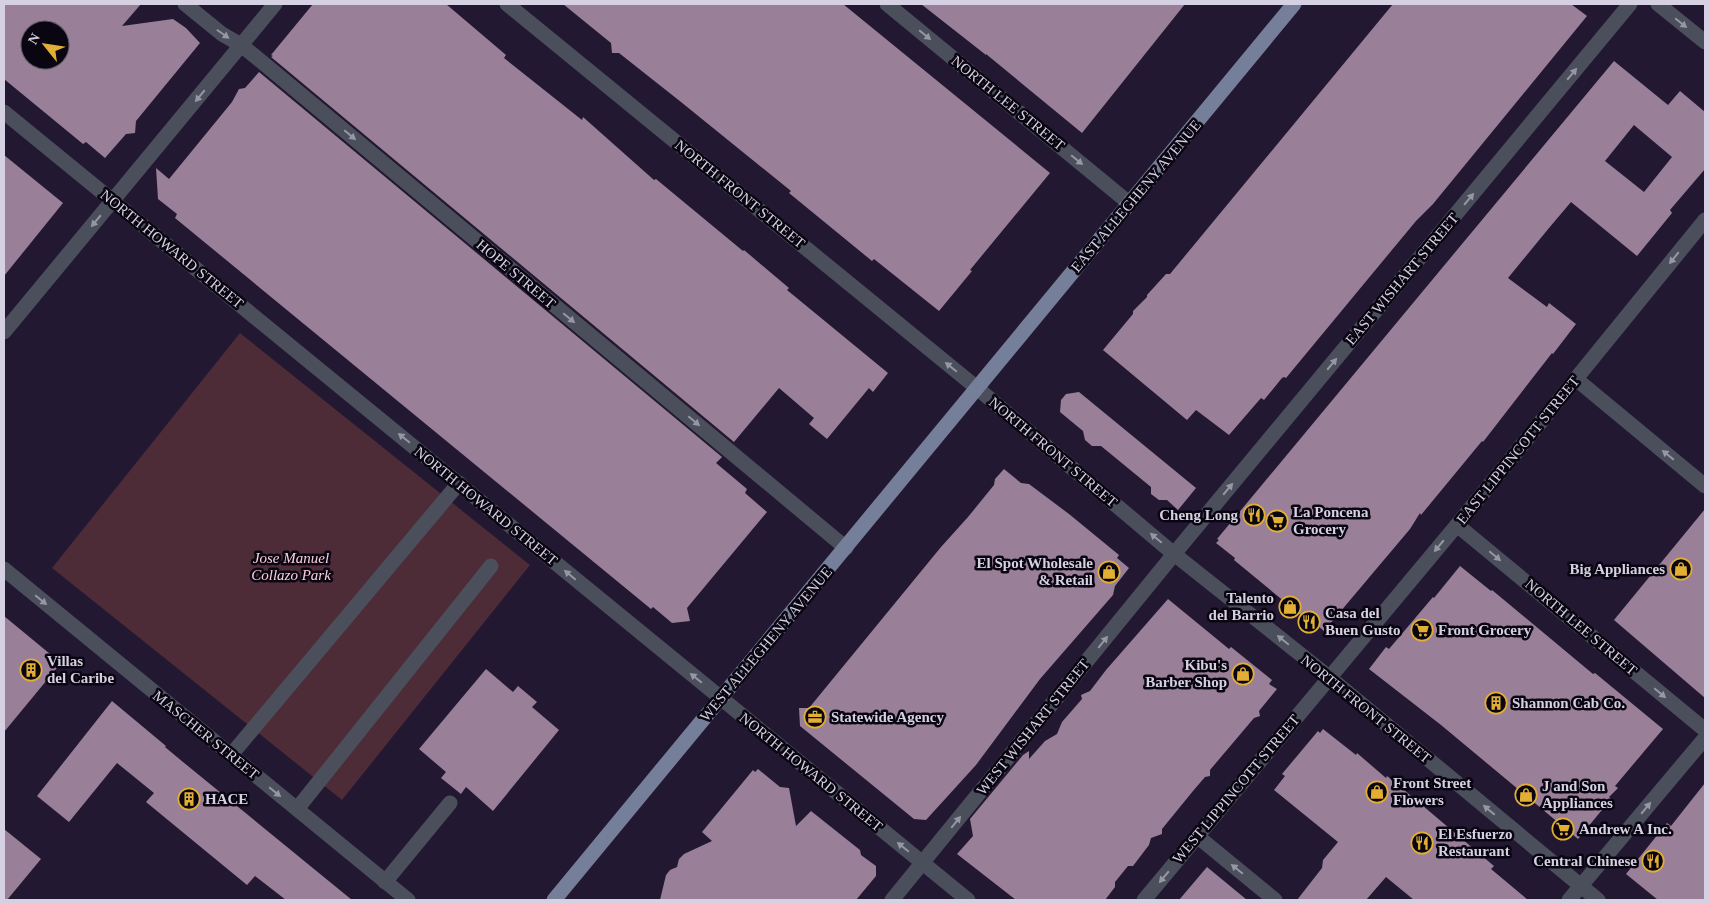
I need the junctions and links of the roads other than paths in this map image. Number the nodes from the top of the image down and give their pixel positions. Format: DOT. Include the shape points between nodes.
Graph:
graph roads {
  1 [pos="185,4"];
  2 [pos="275,4"];
  3 [pos="507,4"];
  4 [pos="887,4"];
  5 [pos="1294,4"];
  6 [pos="1630,4"];
  7 [pos="1658,4"];
  8 [pos="1705,42"];
  9 [pos="241,46"];
  10 [pos="4,112"];
  11 [pos="113,201"];
  12 [pos="1129,203"];
  13 [pos="1705,220"];
  14 [pos="4,332"];
  15 [pos="1576,379"];
  16 [pos="977,388"];
  17 [pos="459,483"];
  18 [pos="1705,486"];
  19 [pos="1457,525"];
  20 [pos="846,548"];
  21 [pos="1174,554"];
  22 [pos="491,566"];
  23 [pos="4,569"];
  24 [pos="1329,677"];
  25 [pos="721,699"];
  26 [pos="1705,730"];
  27 [pos="1705,738"];
  28 [pos="231,755"];
  29 [pos="450,803"];
  30 [pos="297,809"];
  31 [pos="1197,836"];
  32 [pos="923,863"];
  33 [pos="385,882"];
  34 [pos="1581,886"];
  35 [pos="408,900"];
  36 [pos="554,900"];
  37 [pos="892,900"];
  38 [pos="968,900"];
  39 [pos="1144,900"];
  40 [pos="1275,900"];
  41 [pos="1569,900"];
  42 [pos="1598,900"];
  1 -- 9 [label="street, HOPE STREET, one-way"];
  2 -- 9 [label="street"];
  16 -- 3 [label="street, NORTH FRONT STREET, one-way"];
  4 -- 12 [label="street, NORTH LEE STREET, one-way"];
  5 -- 12 [label="main road, EAST ALLEGHENY AVENUE"];
  21 -- 6 [label="street, EAST WISHART STREET, one-way"];
  7 -- 8 [label="street, one-way"];
  9 -- 11 [label="street, one-way"];
  9 -- 20 [label="street, HOPE STREET, one-way"];
  10 -- 11 [label="street, NORTH HOWARD STREET"];
  11 -- 14 [label="street, one-way"];
  17 -- 11 [label="street, NORTH HOWARD STREET, one-way"];
  12 -- 16 [label="main road, EAST ALLEGHENY AVENUE"];
  13 -- 15 [label="street, EAST LIPPINCOTT STREET, one-way"];
  18 -- 15 [label="street, one-way"];
  15 -- 19 [label="street, EAST LIPPINCOTT STREET"];
  16 -- 20 [label="main road, WEST ALLEGHENY AVENUE"];
  21 -- 16 [label="street, NORTH FRONT STREET, one-way"];
  25 -- 17 [label="street, NORTH HOWARD STREET, one-way"];
  17 -- 28 [label="street"];
  19 -- 24 [label="street, EAST LIPPINCOTT STREET, one-way"];
  19 -- 26 [label="street, NORTH LEE STREET, one-way"];
  20 -- 25 [label="main road, WEST ALLEGHENY AVENUE"];
  24 -- 21 [label="street, NORTH FRONT STREET, one-way"];
  32 -- 21 [label="street, WEST WISHART STREET, one-way"];
  22 -- 30 [label="street"];
  23 -- 28 [label="street, MASCHER STREET, one-way"];
  24 -- 31 [label="street, WEST LIPPINCOTT STREET"];
  34 -- 24 [label="street, NORTH FRONT STREET, one-way"];
  32 -- 25 [label="street, NORTH HOWARD STREET, one-way"];
  25 -- 36 [label="main road, WEST ALLEGHENY AVENUE"];
  34 -- 27 [label="street, one-way"];
  28 -- 30 [label="street, MASCHER STREET, one-way"];
  29 -- 33 [label="street"];
  30 -- 33 [label="street, MASCHER STREET"];
  31 -- 39 [label="street, WEST LIPPINCOTT STREET, one-way"];
  40 -- 31 [label="street, one-way"];
  32 -- 37 [label="street, WEST WISHART STREET"];
  32 -- 38 [label="street, NORTH HOWARD STREET"];
  33 -- 35 [label="street, MASCHER STREET"];
  34 -- 41 [label="street"];
  34 -- 42 [label="street, NORTH FRONT STREET"];
}
